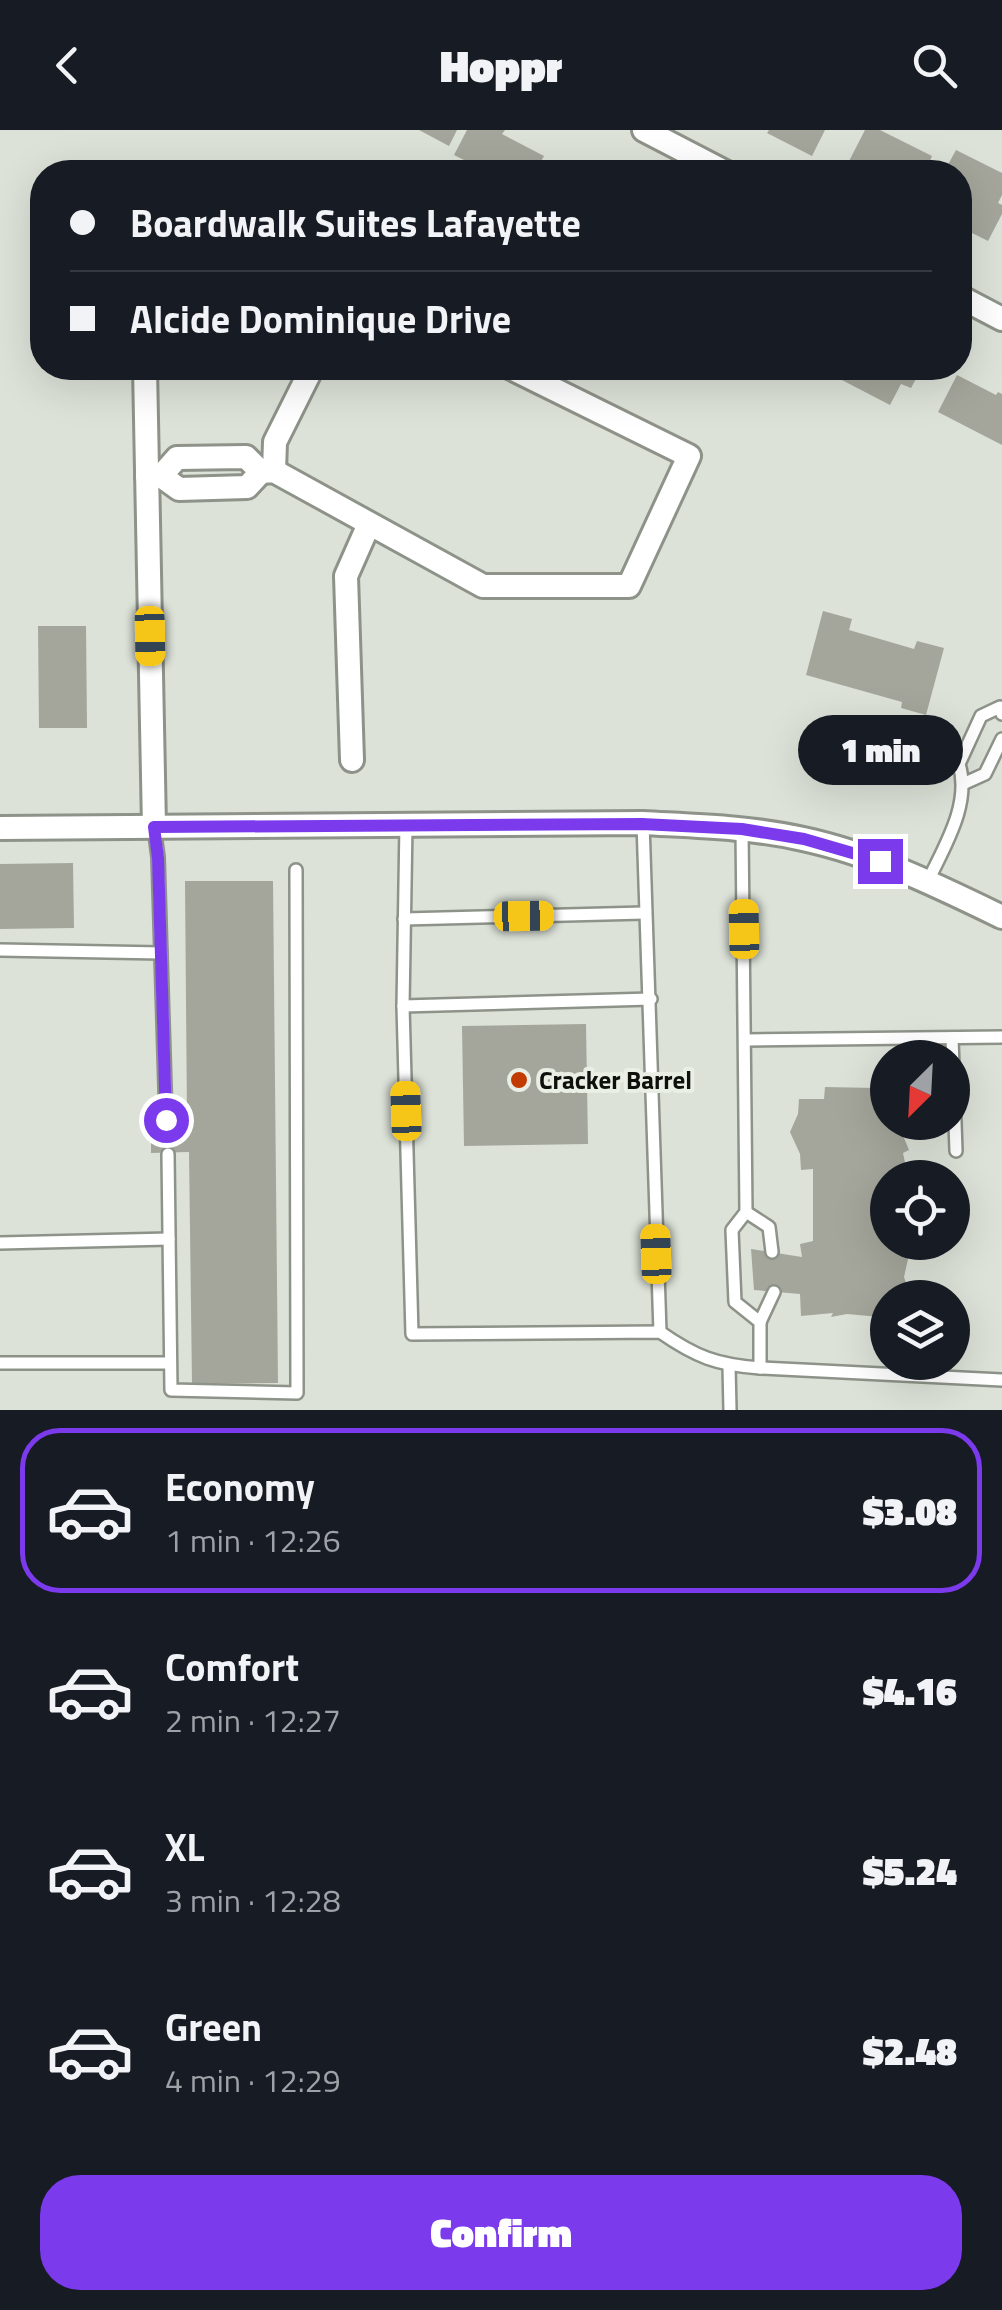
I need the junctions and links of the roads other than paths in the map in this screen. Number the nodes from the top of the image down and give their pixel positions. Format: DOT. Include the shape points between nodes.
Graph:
graph roads {
  1 [pos="644,130"];
  2 [pos="702,160"];
  3 [pos="972,303"];
  4 [pos="1002,319"];
  5 [pos="146,380"];
  6 [pos="306,380"];
  7 [pos="536,380"];
  8 [pos="215,458"];
  9 [pos="268,472"];
  10 [pos="154,476"];
  11 [pos="218,488"];
  12 [pos="369,524"];
  13 [pos="1001,709"];
  14 [pos="1002,739"];
  15 [pos="352,760"];
  16 [pos="965,783"];
  17 [pos="406,824"];
  18 [pos="642,824"];
  19 [pos="154,827"];
  20 [pos="0,828"];
  21 [pos="742,829"];
  22 [pos="296,870"];
  23 [pos="928,881"];
  24 [pos="644,914"];
  25 [pos="1002,917"];
  26 [pos="404,919"];
  27 [pos="0,950"];
  28 [pos="162,952"];
  29 [pos="651,999"];
  30 [pos="403,1006"];
  31 [pos="1002,1037"];
  32 [pos="952,1038"];
  33 [pos="747,1040"];
  34 [pos="166,1120"];
  35 [pos="956,1151"];
  36 [pos="168,1154"];
  37 [pos="746,1212"];
  38 [pos="169,1239"];
  39 [pos="0,1243"];
  40 [pos="772,1252"];
  41 [pos="774,1292"];
  42 [pos="760,1322"];
  43 [pos="660,1332"];
  44 [pos="170,1363"];
  45 [pos="0,1364"];
  46 [pos="729,1366"];
  47 [pos="760,1368"];
  48 [pos="1002,1380"];
  49 [pos="730,1410"];
  1 -- 2 [label="street"];
  3 -- 4 [label="street"];
  5 -- 10 [label="street"];
  6 -- 9 [label="street"];
  7 -- 12 [label="street" via="689,456 629,586 483,586"];
  8 -- 9 [label="street" via="246,457"];
  8 -- 10 [label="street" via="177,458"];
  8 -- 11 [label="street"];
  9 -- 11 [label="street" via="247,487"];
  9 -- 12 [label="street"];
  10 -- 11 [label="street" via="179,489"];
  10 -- 19 [label="street"];
  12 -- 15 [label="street" via="346,576"];
  13 -- 16 [label="lane" via="981,716 959,764"];
  14 -- 16 [label="lane" via="986,774"];
  16 -- 23 [label="lane"];
  17 -- 18 [label="street"];
  17 -- 19 [label="street"];
  17 -- 26 [label="lane"];
  18 -- 21 [label="street"];
  18 -- 24 [label="lane"];
  19 -- 20 [label="street"];
  19 -- 28 [label="lane"];
  21 -- 23 [label="street" via="804,839"];
  21 -- 33 [label="lane"];
  22 -- 44 [label="lane" via="297,1393 170,1390"];
  23 -- 25 [label="street"];
  24 -- 26 [label="lane"];
  24 -- 29 [label="lane"];
  26 -- 30 [label="lane"];
  27 -- 28 [label="lane"];
  28 -- 34 [label="lane"];
  29 -- 30 [label="lane"];
  29 -- 43 [label="lane"];
  30 -- 43 [label="lane" via="412,1334"];
  31 -- 32 [label="lane"];
  32 -- 33 [label="lane"];
  32 -- 35 [label="lane"];
  33 -- 37 [label="lane"];
  36 -- 38 [label="lane"];
  37 -- 40 [label="lane" via="769,1227"];
  37 -- 42 [label="lane" via="732,1230 734,1302"];
  38 -- 39 [label="lane"];
  38 -- 44 [label="lane"];
  41 -- 42 [label="lane"];
  42 -- 47 [label="lane"];
  43 -- 46 [label="lane" via="693,1355"];
  44 -- 45 [label="lane"];
  46 -- 47 [label="lane"];
  46 -- 49 [label="lane"];
  47 -- 48 [label="lane"];
}
